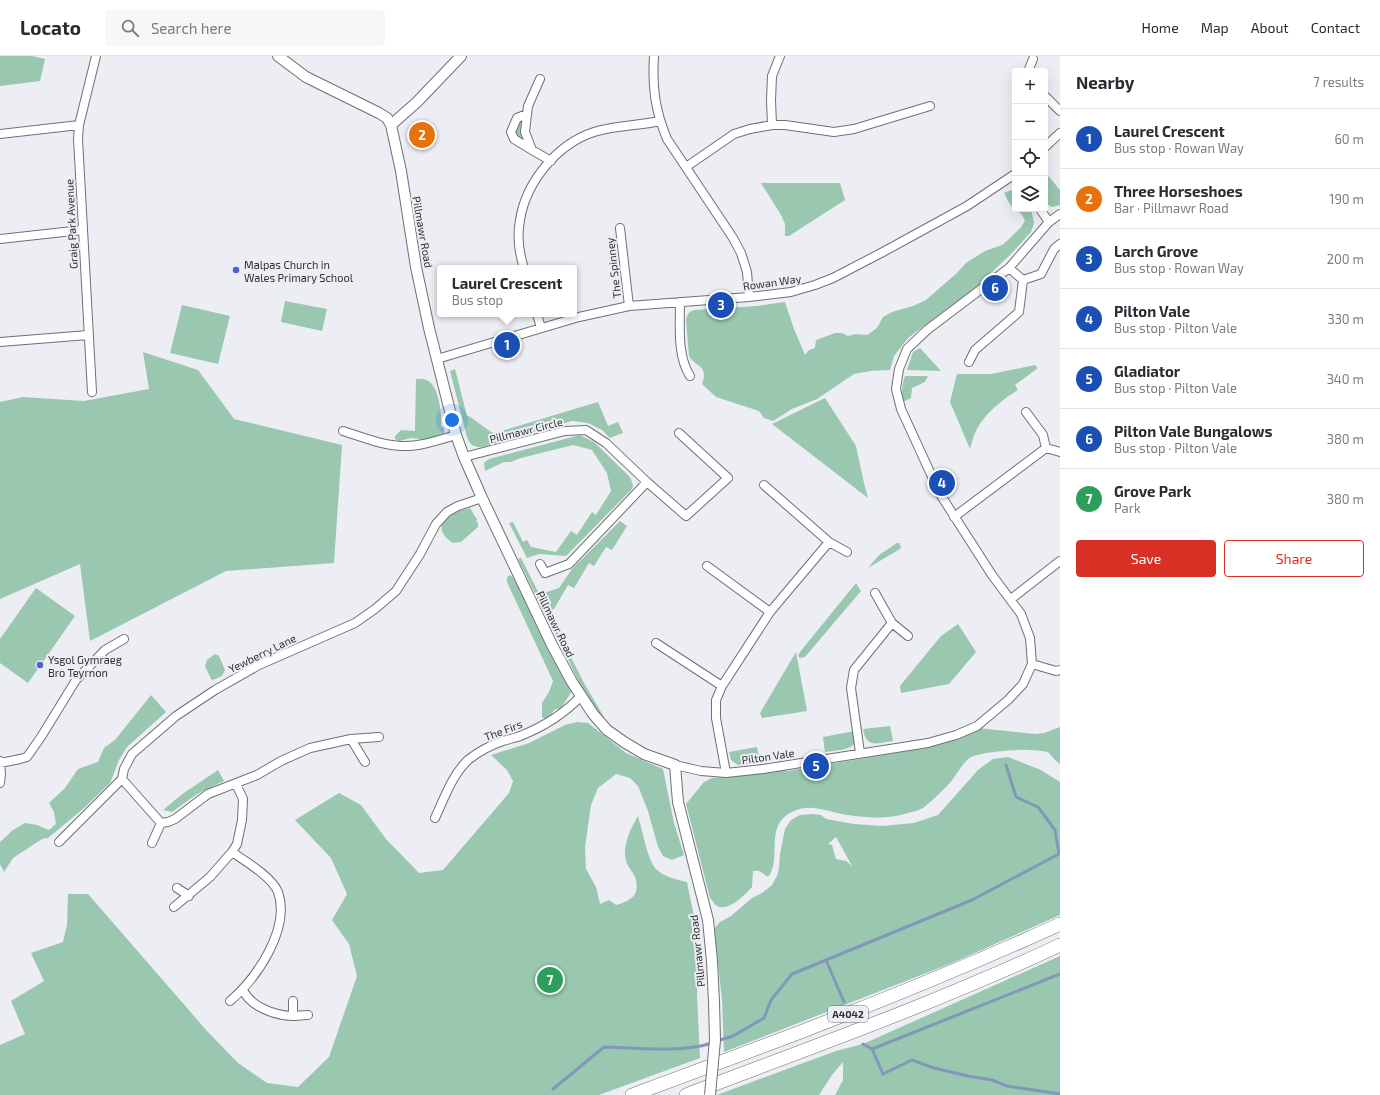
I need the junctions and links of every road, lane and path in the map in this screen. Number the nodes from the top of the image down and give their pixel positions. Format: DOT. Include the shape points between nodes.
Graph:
graph roads {
  1 [pos="96,56"];
  2 [pos="278,56"];
  3 [pos="462,56"];
  4 [pos="654,56"];
  5 [pos="780,56"];
  6 [pos="1033,59"];
  7 [pos="1029,68"];
  8 [pos="540,79"];
  9 [pos="1048,99"];
  10 [pos="930,106"];
  11 [pos="1060,111"];
  12 [pos="527,114"];
  13 [pos="660,121"];
  14 [pos="79,125"];
  15 [pos="392,125"];
  16 [pos="772,125"];
  17 [pos="1060,133"];
  18 [pos="0,134"];
  19 [pos="1048,144"];
  20 [pos="532,150"];
  21 [pos="551,161"];
  22 [pos="686,167"];
  23 [pos="1013,176"];
  24 [pos="1042,212"];
  25 [pos="1060,214"];
  26 [pos="1049,222"];
  27 [pos="620,228"];
  28 [pos="82,230"];
  29 [pos="0,239"];
  30 [pos="1060,244"];
  31 [pos="523,265"];
  32 [pos="1009,268"];
  33 [pos="1023,280"];
  34 [pos="749,297"];
  35 [pos="680,302"];
  36 [pos="629,306"];
  37 [pos="538,317"];
  38 [pos="541,328"];
  39 [pos="88,335"];
  40 [pos="0,342"];
  41 [pos="437,359"];
  42 [pos="969,362"];
  43 [pos="690,376"];
  44 [pos="92,392"];
  45 [pos="1026,412"];
  46 [pos="343,431"];
  47 [pos="678,433"];
  48 [pos="456,435"];
  49 [pos="1046,448"];
  50 [pos="1060,452"];
  51 [pos="464,457"];
  52 [pos="648,482"];
  53 [pos="764,485"];
  54 [pos="482,498"];
  55 [pos="954,517"];
  56 [pos="829,542"];
  57 [pos="847,552"];
  58 [pos="1060,561"];
  59 [pos="540,564"];
  60 [pos="707,566"];
  61 [pos="875,593"];
  62 [pos="1011,599"];
  63 [pos="770,612"];
  64 [pos="892,623"];
  65 [pos="908,636"];
  66 [pos="124,639"];
  67 [pos="656,643"];
  68 [pos="1032,664"];
  69 [pos="1060,670"];
  70 [pos="722,686"];
  71 [pos="581,696"];
  72 [pos="378,737"];
  73 [pos="351,739"];
  74 [pos="860,753"];
  75 [pos="0,762"];
  76 [pos="365,762"];
  77 [pos="675,765"];
  78 [pos="726,773"];
  79 [pos="122,779"];
  80 [pos="0,783"];
  81 [pos="236,784"];
  82 [pos="435,818"];
  83 [pos="161,823"];
  84 [pos="59,842"];
  85 [pos="152,844"];
  86 [pos="232,852"];
  87 [pos="177,888"];
  88 [pos="189,896"];
  89 [pos="174,907"];
  90 [pos="1060,924"];
  91 [pos="1060,945"];
  92 [pos="243,990"];
  93 [pos="230,1001"];
  94 [pos="293,1001"];
  95 [pos="308,1015"];
  96 [pos="293,1016"];
  97 [pos="632,1095"];
  98 [pos="686,1095"];
  99 [pos="710,1095"];
  1 -- 14 [label="street, Graig Park Avenue"];
  2 -- 15 [label="street" via="306,77 379,113"];
  3 -- 15 [label="street"];
  4 -- 13 [label="street" via="654,94"];
  5 -- 16 [label="street" via="772,76"];
  6 -- 7 [label="street"];
  8 -- 12 [label="street"];
  9 -- 11 [label="street"];
  10 -- 16 [label="street" via="854,129 834,132"];
  12 -- 20 [label="street" via="525,132"];
  12 -- 20 [label="street" via="517,118 511,132 514,138"];
  13 -- 21 [label="street" via="593,132 572,142"];
  13 -- 22 [label="street" via="667,138"];
  14 -- 18 [label="street"];
  14 -- 28 [label="street, Graig Park Avenue"];
  15 -- 41 [label="street, Pillmawr Road" via="416,266"];
  16 -- 22 [label="street" via="734,134"];
  17 -- 19 [label="street"];
  20 -- 21 [label="street"];
  21 -- 31 [label="street" via="534,182 524,203 520,220 520,250"];
  22 -- 34 [label="street" via="736,243 747,272"];
  23 -- 34 [label="street, Rowan Way" via="967,206 833,278 790,292"];
  24 -- 26 [label="street"];
  25 -- 26 [label="street, Pilton Vale"];
  26 -- 32 [label="street, Pilton Vale"];
  27 -- 36 [label="street, The Spinney"];
  28 -- 29 [label="street"];
  28 -- 39 [label="street, Graig Park Avenue"];
  30 -- 33 [label="street" via="1054,249 1040,274"];
  32 -- 33 [label="street"];
  32 -- 55 [label="street, Pilton Vale" via="907,349 899,369 896,389 901,409 940,494"];
  33 -- 42 [label="street" via="1019,312 975,350"];
  34 -- 35 [label="street, Rowan Way"];
  35 -- 36 [label="street, Rowan Way"];
  35 -- 43 [label="street" via="681,348 685,369"];
  36 -- 38 [label="street, Rowan Way"];
  37 -- 38 [label="street"];
  38 -- 41 [label="street, Rowan Way"];
  39 -- 40 [label="street"];
  39 -- 44 [label="street, Graig Park Avenue"];
  41 -- 48 [label="street, Pillmawr Road"];
  45 -- 49 [label="street" via="1043,435"];
  46 -- 48 [label="street" via="381,443 402,446 434,442"];
  47 -- 52 [label="street, Pillmawr Circle" via="728,478 686,516"];
  48 -- 51 [label="street, Pillmawr Road"];
  49 -- 50 [label="street"];
  49 -- 55 [label="street"];
  51 -- 52 [label="street, Pillmawr Circle" via="565,431 586,430 606,443"];
  51 -- 54 [label="street, Pillmawr Road"];
  52 -- 59 [label="street" via="569,564 545,573"];
  53 -- 56 [label="street"];
  54 -- 71 [label="street, Pillmawr Road" via="552,645"];
  54 -- 79 [label="street, Yewberry Lane" via="447,512 436,524 396,591 375,609 355,623 259,664 176,716 132,754"];
  55 -- 62 [label="street, Pilton Vale"];
  56 -- 57 [label="street"];
  56 -- 63 [label="street"];
  58 -- 62 [label="street"];
  60 -- 63 [label="street"];
  61 -- 64 [label="street"];
  62 -- 68 [label="street, Pilton Vale" via="1021,614 1030,638"];
  63 -- 70 [label="street"];
  64 -- 65 [label="street"];
  64 -- 74 [label="street" via="854,670 851,688"];
  66 -- 75 [label="street" via="106,650 76,680 27,757"];
  67 -- 70 [label="street"];
  68 -- 69 [label="street"];
  68 -- 74 [label="street, Pilton Vale" via="1023,684 977,726 928,743"];
  70 -- 78 [label="street" via="716,700 716,718"];
  71 -- 77 [label="street, Pillmawr Road" via="607,730 644,754"];
  71 -- 82 [label="street, The Firs" via="558,717 520,737 489,747 468,761 456,776"];
  72 -- 73 [label="street"];
  73 -- 76 [label="street"];
  73 -- 81 [label="street" via="310,748"];
  74 -- 78 [label="street, Pilton Vale"];
  75 -- 80 [label="street"];
  77 -- 78 [label="street, Pilton Vale" via="702,772"];
  77 -- 99 [label="street, Pillmawr Road, bridge" via="678,802 708,920 715,1040"];
  79 -- 83 [label="street"];
  79 -- 84 [label="street, Yewberry Lane"];
  81 -- 83 [label="street" via="208,794 175,819"];
  81 -- 86 [label="street" via="243,799 242,820 237,844"];
  83 -- 85 [label="street"];
  86 -- 88 [label="street"];
  86 -- 92 [label="street" via="271,882 278,892 280,910 278,928 271,947 261,967"];
  87 -- 88 [label="street"];
  88 -- 89 [label="street"];
  90 -- 97 [label="highway, A4042" via="867,1007"];
  91 -- 98 [label="highway, A4042" via="871,1025"];
  92 -- 93 [label="street"];
  92 -- 96 [label="street" via="246,997 261,1007"];
  94 -- 96 [label="street"];
  95 -- 96 [label="street"];
}
